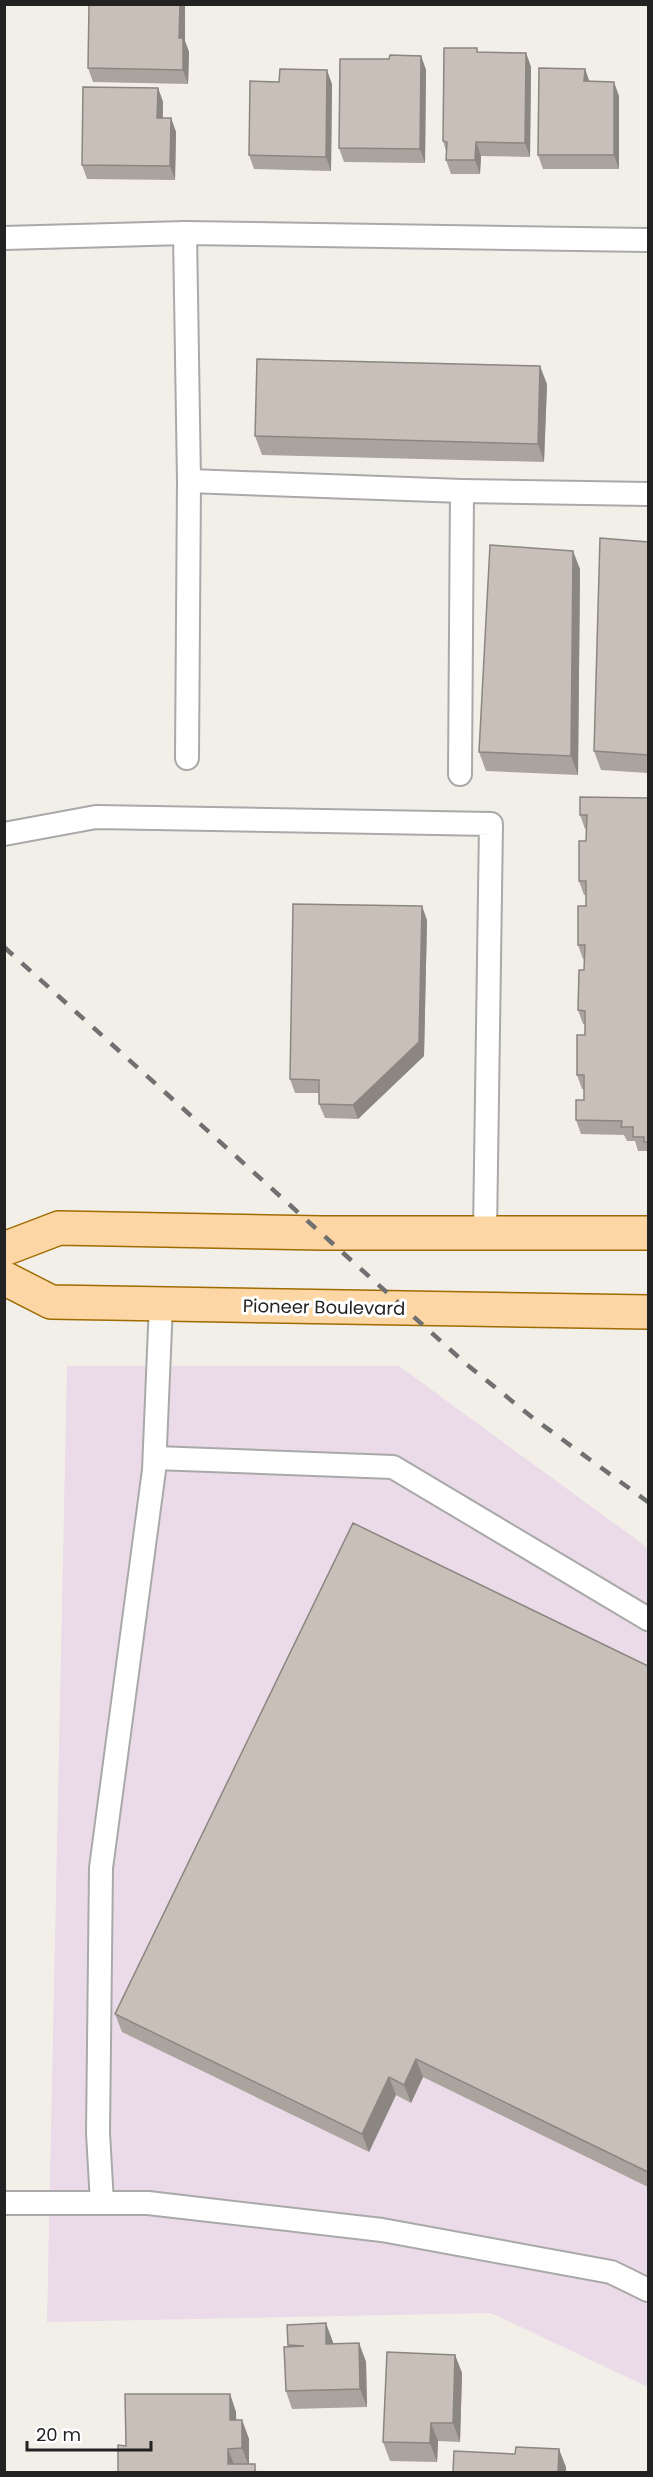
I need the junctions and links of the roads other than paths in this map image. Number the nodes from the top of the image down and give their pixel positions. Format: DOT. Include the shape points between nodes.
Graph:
graph roads {
  1 [pos="185,233"];
  2 [pos="4,238"];
  3 [pos="648,240"];
  4 [pos="189,481"];
  5 [pos="462,491"];
  6 [pos="648,494"];
  7 [pos="187,758"];
  8 [pos="460,774"];
  9 [pos="4,834"];
  10 [pos="485,1233"];
  11 [pos="648,1233"];
  12 [pos="4,1249"];
  13 [pos="4,1278"];
  14 [pos="161,1304"];
  15 [pos="648,1312"];
  16 [pos="155,1458"];
  17 [pos="648,1619"];
  18 [pos="102,2203"];
  19 [pos="4,2204"];
  20 [pos="648,2290"];
  1 -- 2 [label="lane"];
  1 -- 3 [label="lane"];
  1 -- 4 [label="lane"];
  4 -- 5 [label="lane"];
  4 -- 7 [label="lane"];
  5 -- 6 [label="lane"];
  5 -- 8 [label="lane"];
  9 -- 10 [label="lane" via="96,817 490,824"];
  10 -- 11 [label="main road"];
  10 -- 12 [label="main road" via="59,1228"];
  13 -- 14 [label="main road, Pioneer Boulevard" via="51,1302"];
  14 -- 15 [label="main road, Pioneer Boulevard"];
  14 -- 16 [label="lane"];
  16 -- 17 [label="lane" via="393,1467"];
  16 -- 18 [label="lane" via="101,1868 98,2133"];
  18 -- 19 [label="lane"];
  18 -- 20 [label="lane" via="148,2203 382,2230 611,2272"];
}
